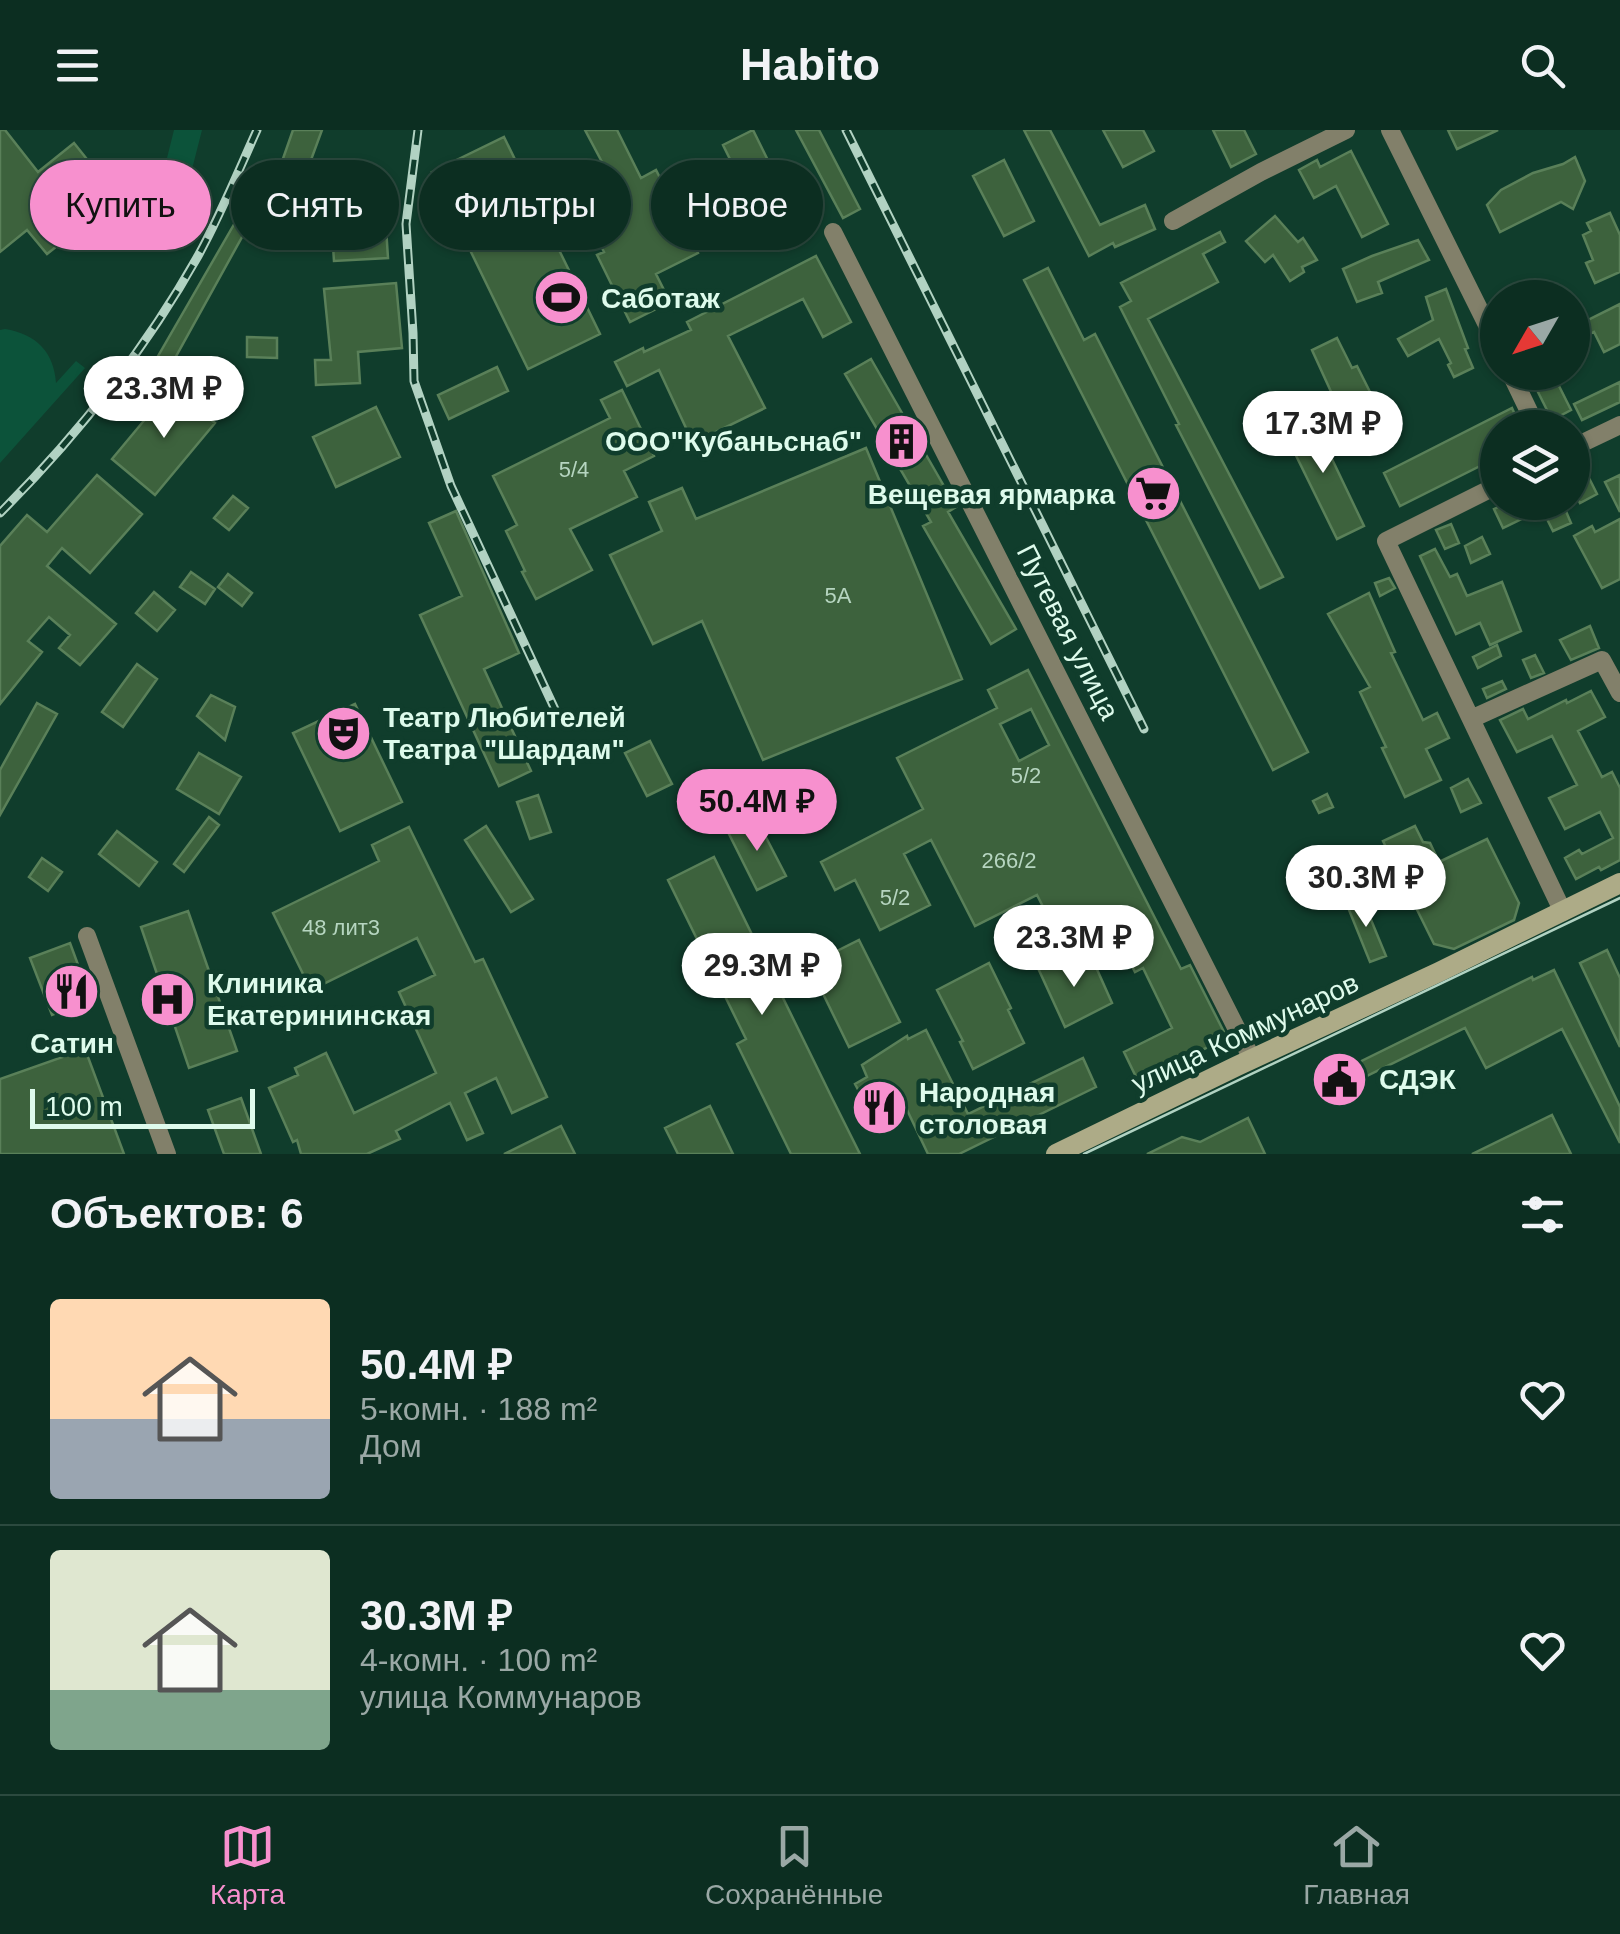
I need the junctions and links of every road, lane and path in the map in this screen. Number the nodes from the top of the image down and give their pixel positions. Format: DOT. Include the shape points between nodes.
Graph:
graph roads {
  1 [pos="1346,130"];
  2 [pos="1390,130"];
  3 [pos="1173,221"];
  4 [pos="833,232"];
  5 [pos="1480,311"];
  6 [pos="1620,425"];
  7 [pos="1590,439"];
  8 [pos="1480,494"];
  9 [pos="1620,694"];
  10 [pos="1470,719"];
  11 [pos="1620,884"];
  12 [pos="1563,912"];
  13 [pos="87,936"];
  14 [pos="1252,1059"];
  15 [pos="166,1154"];
  16 [pos="1056,1154"];
  1 -- 3 [label="street"];
  2 -- 5 [label="street"];
  4 -- 14 [label="street, Путевая улица"];
  6 -- 7 [label="street"];
  8 -- 10 [label="street" via="1386,541"];
  9 -- 10 [label="street" via="1602,660"];
  10 -- 12 [label="street"];
  11 -- 12 [label="main road, улица Коммунаров"];
  12 -- 14 [label="main road, улица Коммунаров"];
  13 -- 15 [label="street"];
  14 -- 16 [label="main road, улица Коммунаров"];
}
